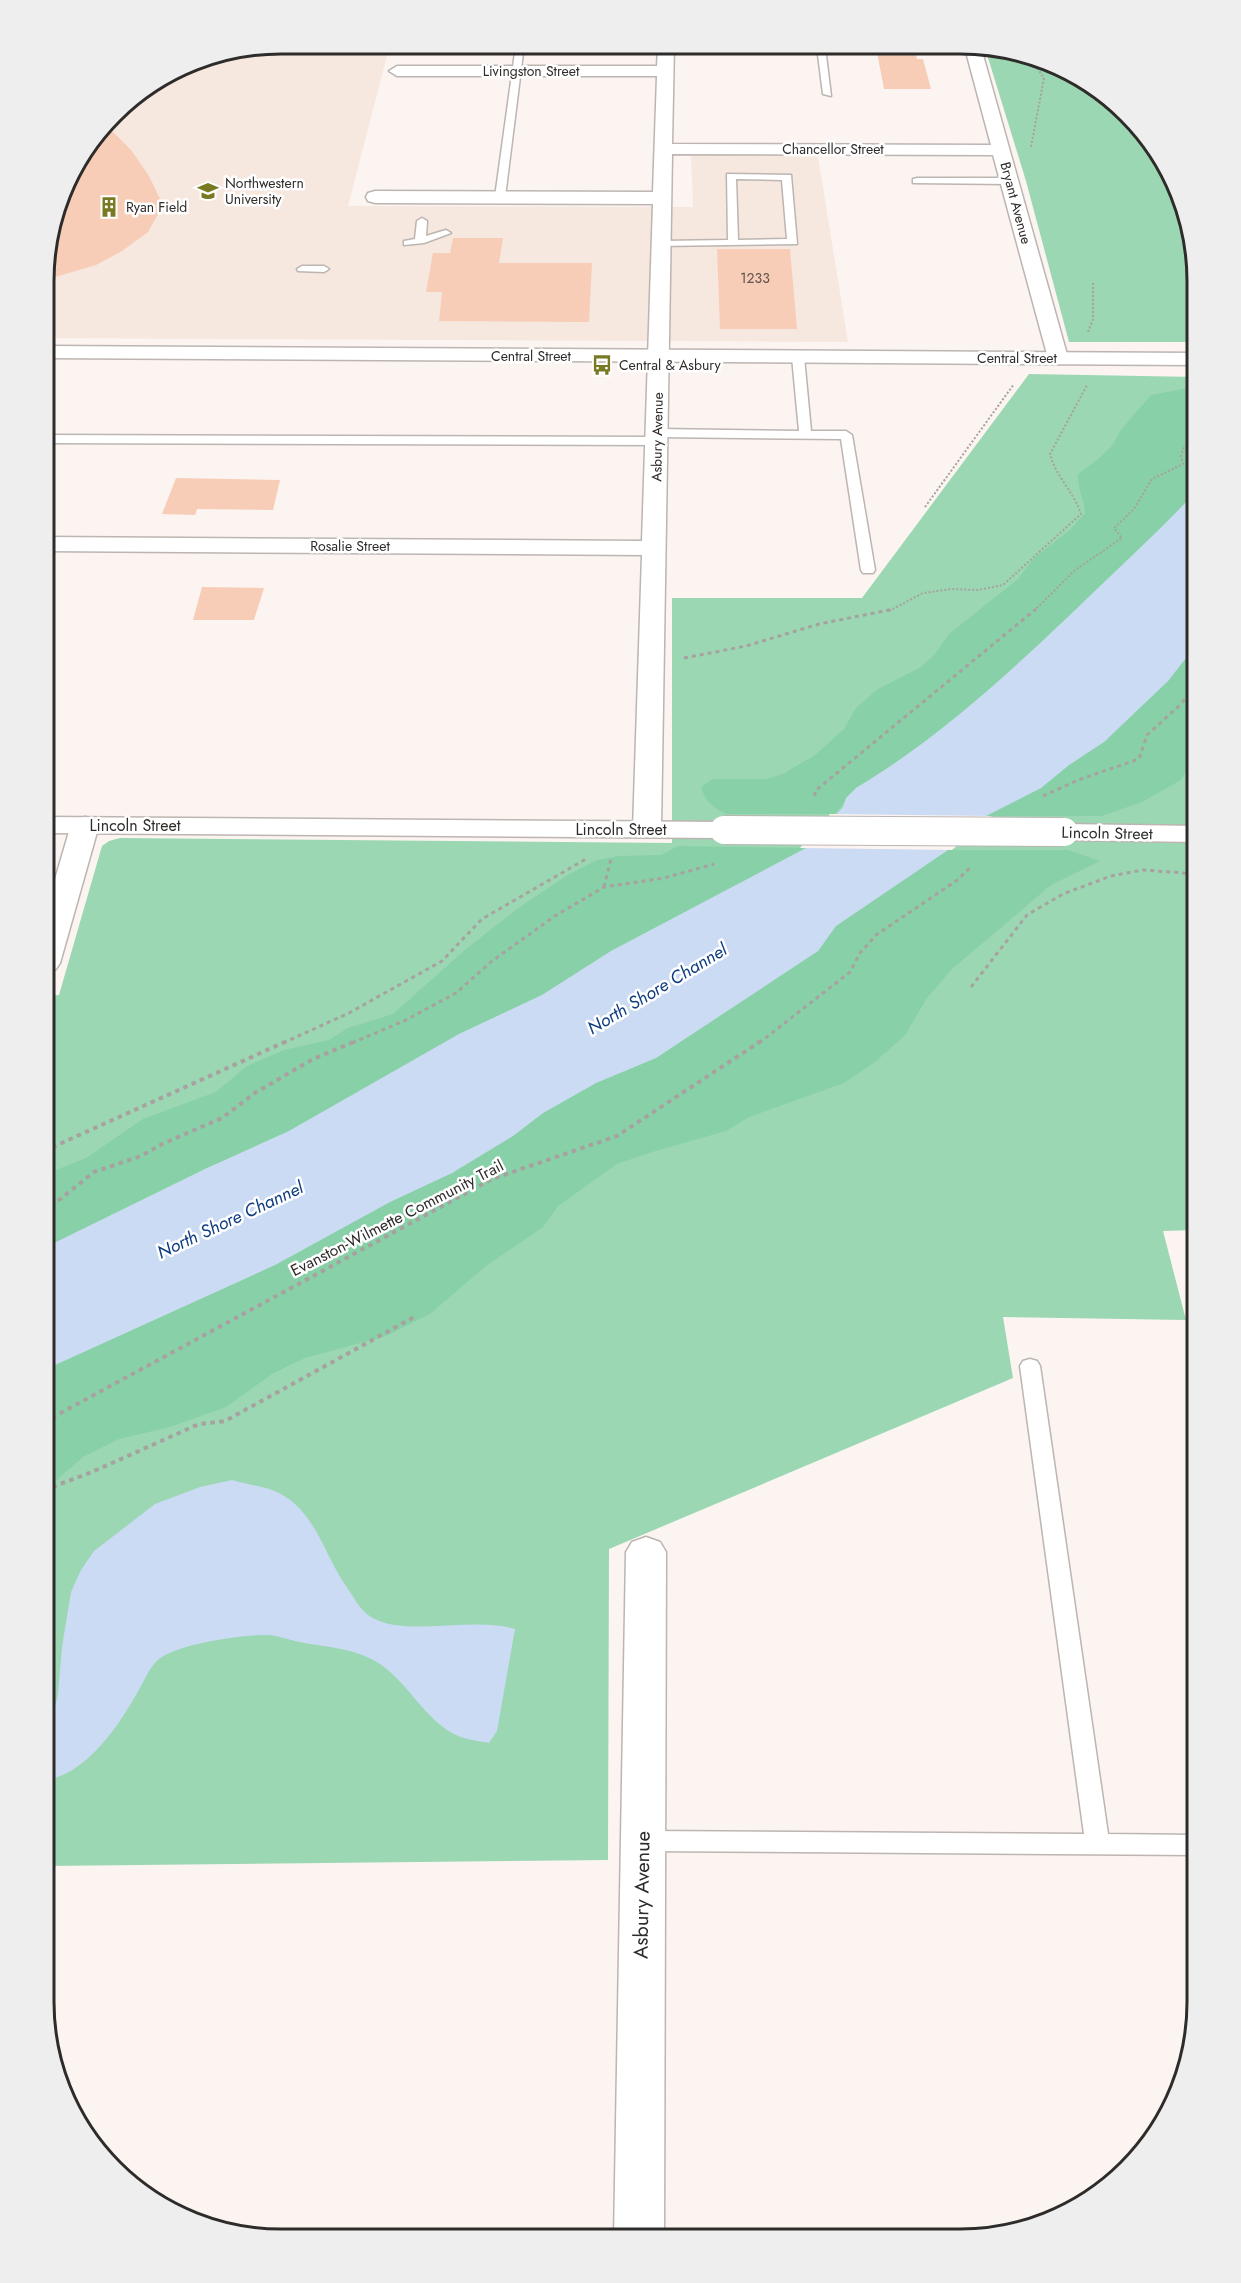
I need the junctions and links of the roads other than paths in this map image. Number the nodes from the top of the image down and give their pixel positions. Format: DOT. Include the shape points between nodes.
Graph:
graph roads {
  1 [pos="519,54"];
  2 [pos="666,54"];
  3 [pos="822,54"];
  4 [pos="975,54"];
  5 [pos="397,71"];
  6 [pos="516,71"];
  7 [pos="665,71"];
  8 [pos="828,93"];
  9 [pos="664,149"];
  10 [pos="1002,150"];
  11 [pos="917,182"];
  12 [pos="1010,182"];
  13 [pos="375,197"];
  14 [pos="500,197"];
  15 [pos="663,198"];
  16 [pos="422,221"];
  17 [pos="446,233"];
  18 [pos="420,241"];
  19 [pos="733,242"];
  20 [pos="408,243"];
  21 [pos="662,244"];
  22 [pos="302,269"];
  23 [pos="324,269"];
  24 [pos="54,352"];
  25 [pos="659,357"];
  26 [pos="798,357"];
  27 [pos="1058,358"];
  28 [pos="1187,358"];
  29 [pos="805,434"];
  30 [pos="657,437"];
  31 [pos="54,439"];
  32 [pos="54,544"];
  33 [pos="654,548"];
  34 [pos="868,570"];
  35 [pos="54,825"];
  36 [pos="85,825"];
  37 [pos="647,829"];
  38 [pos="1187,834"];
  39 [pos="54,932"];
  40 [pos="1030,1366"];
  41 [pos="645,1552"];
  42 [pos="643,1841"];
  43 [pos="1097,1844"];
  44 [pos="1187,1845"];
  45 [pos="639,2229"];
  1 -- 6 [label="lane"];
  2 -- 7 [label="street, Asbury Avenue"];
  3 -- 8 [label="lane"];
  4 -- 10 [label="street, Bryant Avenue"];
  5 -- 6 [label="street, Livingston Street"];
  6 -- 7 [label="street, Livingston Street"];
  6 -- 14 [label="lane"];
  7 -- 9 [label="street, Asbury Avenue"];
  9 -- 10 [label="street, Chancellor Street"];
  9 -- 15 [label="street, Asbury Avenue"];
  10 -- 12 [label="street, Bryant Avenue"];
  11 -- 12 [label="lane"];
  12 -- 27 [label="street, Bryant Avenue"];
  13 -- 14 [label="street"];
  14 -- 15 [label="street"];
  15 -- 21 [label="street, Asbury Avenue"];
  16 -- 18 [label="lane"];
  17 -- 18 [label="lane"];
  18 -- 20 [label="lane"];
  19 -- 19 [label="lane" via="793,242 787,177 731,176"];
  19 -- 21 [label="lane"];
  21 -- 25 [label="street, Asbury Avenue"];
  22 -- 23 [label="lane"];
  24 -- 25 [label="street, Central Street"];
  25 -- 26 [label="street, Central Street"];
  25 -- 30 [label="street, Asbury Avenue"];
  26 -- 27 [label="street, Central Street"];
  26 -- 29 [label="lane"];
  27 -- 28 [label="street, Central Street"];
  29 -- 30 [label="lane"];
  29 -- 34 [label="lane" via="846,435"];
  30 -- 31 [label="lane"];
  30 -- 33 [label="street, Asbury Avenue"];
  32 -- 33 [label="street, Rosalie Street"];
  33 -- 37 [label="street, Asbury Avenue"];
  35 -- 36 [label="street, Lincoln Street"];
  36 -- 37 [label="street, Lincoln Street"];
  36 -- 39 [label="street"];
  37 -- 38 [label="street, Lincoln Street, bridge"];
  40 -- 43 [label="lane"];
  41 -- 42 [label="street, Asbury Avenue"];
  42 -- 43 [label="lane"];
  42 -- 45 [label="street, Asbury Avenue"];
  43 -- 44 [label="lane"];
}
